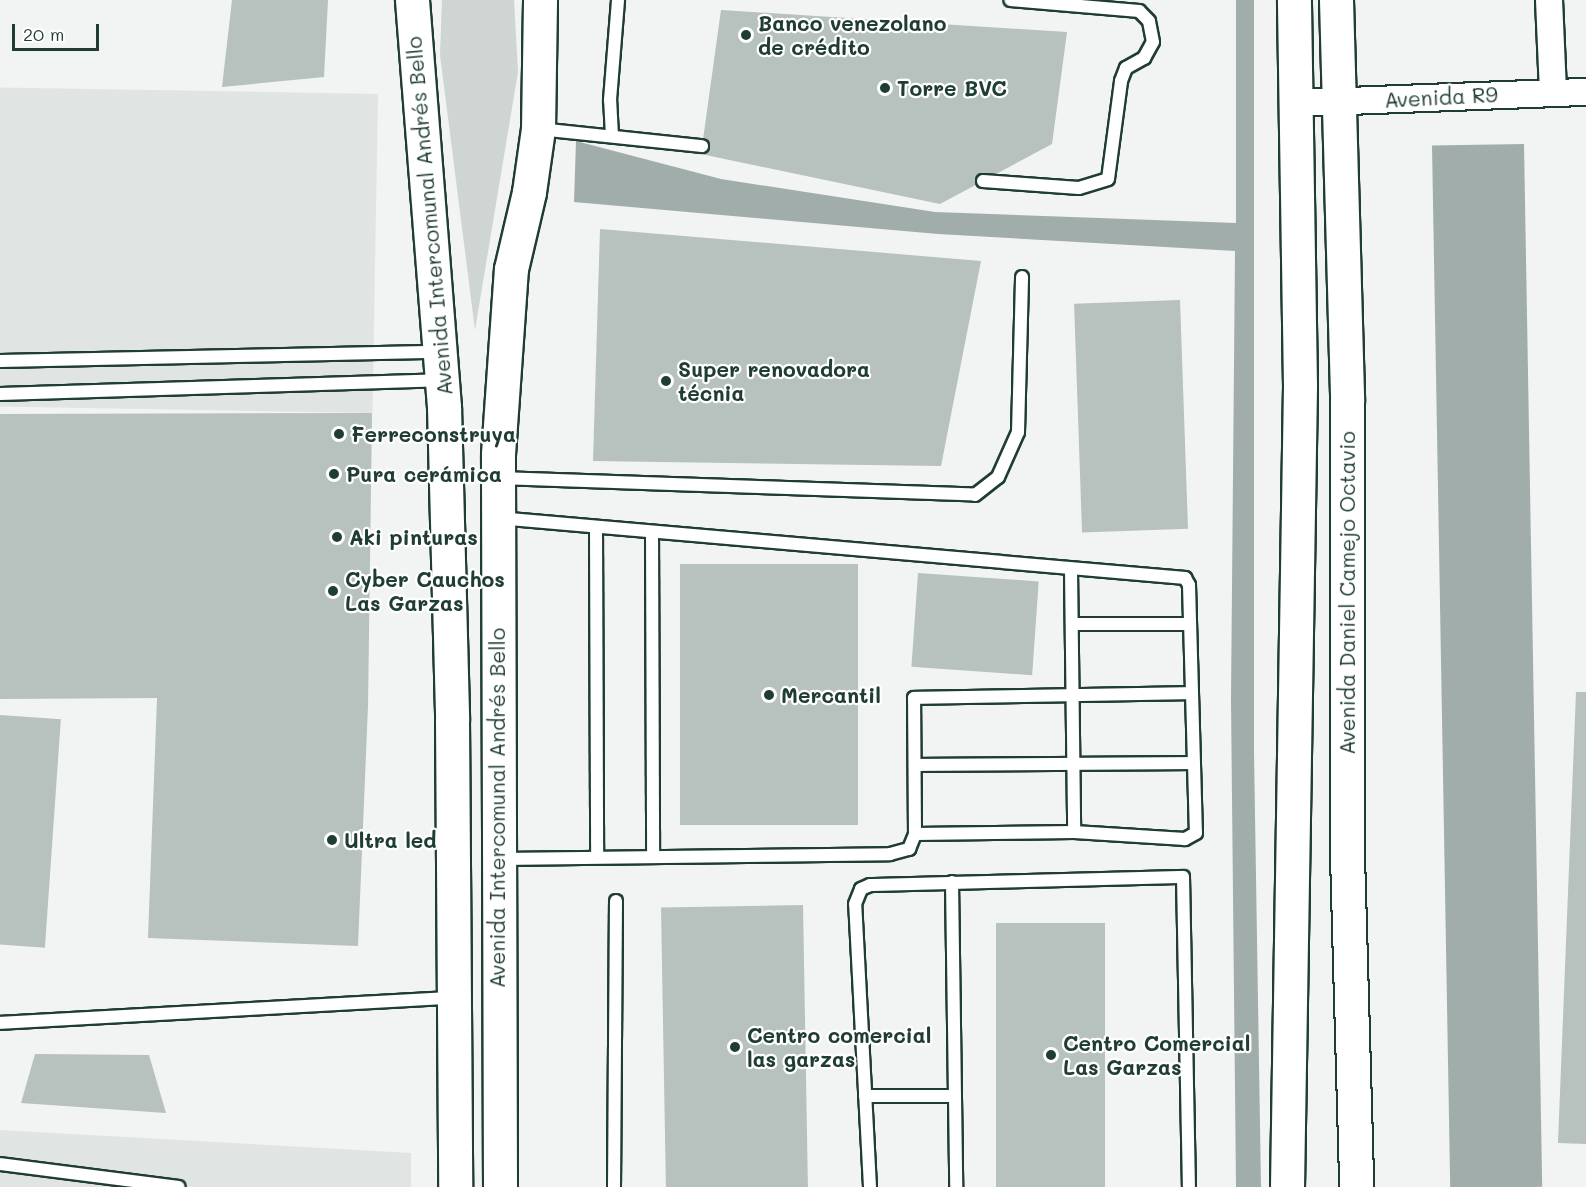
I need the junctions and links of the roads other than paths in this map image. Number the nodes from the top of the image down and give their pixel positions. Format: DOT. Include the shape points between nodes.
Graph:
graph roads {
  1 [pos="412,0"];
  2 [pos="540,0"];
  3 [pos="618,0"];
  4 [pos="1010,0"];
  5 [pos="1294,0"];
  6 [pos="1336,0"];
  7 [pos="1549,0"];
  8 [pos="1553,92"];
  9 [pos="1586,92"];
  10 [pos="1341,101"];
  11 [pos="1296,103"];
  12 [pos="538,129"];
  13 [pos="612,136"];
  14 [pos="702,146"];
  15 [pos="983,181"];
  16 [pos="1022,277"];
  17 [pos="0,361"];
  18 [pos="441,366"];
  19 [pos="0,394"];
  20 [pos="498,478"];
  21 [pos="498,518"];
  22 [pos="596,528"];
  23 [pos="652,532"];
  24 [pos="1071,570"];
  25 [pos="1072,624"];
  26 [pos="1189,624"];
  27 [pos="1191,693"];
  28 [pos="1072,695"];
  29 [pos="1193,763"];
  30 [pos="1073,764"];
  31 [pos="915,765"];
  32 [pos="1074,832"];
  33 [pos="915,834"];
  34 [pos="597,857"];
  35 [pos="653,857"];
  36 [pos="497,859"];
  37 [pos="952,882"];
  38 [pos="616,901"];
  39 [pos="454,998"];
  40 [pos="0,1023"];
  41 [pos="865,1096"];
  42 [pos="955,1096"];
  43 [pos="0,1164"];
  44 [pos="156,1185"];
  45 [pos="179,1187"];
  46 [pos="455,1187"];
  47 [pos="500,1187"];
  48 [pos="614,1187"];
  49 [pos="870,1187"];
  50 [pos="956,1187"];
  51 [pos="1189,1187"];
  52 [pos="1287,1187"];
  53 [pos="1356,1187"];
  1 -- 18 [label="main road, Avenida Intercomunal Andrés Bello"];
  2 -- 12 [label="main road, Avenida Intercomunal Andrés Bello"];
  3 -- 13 [label="lane" via="610,100"];
  4 -- 15 [label="lane" via="1139,11 1149,21 1153,42 1144,58 1126,69 1121,81 1108,179 1079,188"];
  5 -- 11 [label="main road"];
  6 -- 10 [label="main road, Avenida Daniel Camejo Octavio"];
  7 -- 8 [label="street"];
  8 -- 9 [label="street, Avenida R9"];
  8 -- 10 [label="street, Avenida R9"];
  10 -- 11 [label="street, Avenida R9"];
  10 -- 53 [label="main road, Avenida Daniel Camejo Octavio" via="1347,401 1347,855"];
  11 -- 52 [label="main road" via="1300,386"];
  12 -- 13 [label="lane"];
  12 -- 20 [label="main road, Avenida Intercomunal Andrés Bello" via="511,268"];
  13 -- 14 [label="lane"];
  16 -- 20 [label="lane" via="1018,432 998,477 975,495"];
  17 -- 18 [label="lane"];
  18 -- 19 [label="lane"];
  18 -- 39 [label="main road, Avenida Intercomunal Andrés Bello" via="452,720"];
  20 -- 21 [label="main road, Avenida Intercomunal Andrés Bello"];
  21 -- 22 [label="lane"];
  21 -- 36 [label="main road, Avenida Intercomunal Andrés Bello"];
  22 -- 23 [label="lane"];
  22 -- 34 [label="lane"];
  23 -- 24 [label="lane"];
  23 -- 35 [label="lane"];
  24 -- 25 [label="lane"];
  24 -- 26 [label="lane" via="1185,578"];
  25 -- 26 [label="lane"];
  25 -- 28 [label="lane"];
  26 -- 27 [label="lane"];
  27 -- 28 [label="lane"];
  27 -- 29 [label="lane"];
  28 -- 30 [label="lane"];
  28 -- 31 [label="lane" via="914,698"];
  29 -- 30 [label="lane"];
  29 -- 32 [label="lane" via="1196,833 1185,839"];
  30 -- 31 [label="lane"];
  30 -- 32 [label="lane"];
  31 -- 33 [label="lane"];
  32 -- 33 [label="lane"];
  33 -- 35 [label="lane" via="909,849 890,854"];
  34 -- 35 [label="lane"];
  34 -- 36 [label="lane"];
  36 -- 47 [label="main road, Avenida Intercomunal Andrés Bello"];
  37 -- 41 [label="lane" via="870,885 857,896"];
  37 -- 42 [label="lane"];
  37 -- 51 [label="lane" via="1183,878"];
  38 -- 48 [label="lane"];
  39 -- 40 [label="lane"];
  39 -- 46 [label="main road, Avenida Intercomunal Andrés Bello"];
  41 -- 42 [label="lane"];
  41 -- 49 [label="lane"];
  42 -- 50 [label="lane"];
  43 -- 44 [label="lane"];
  44 -- 45 [label="lane"];
}
